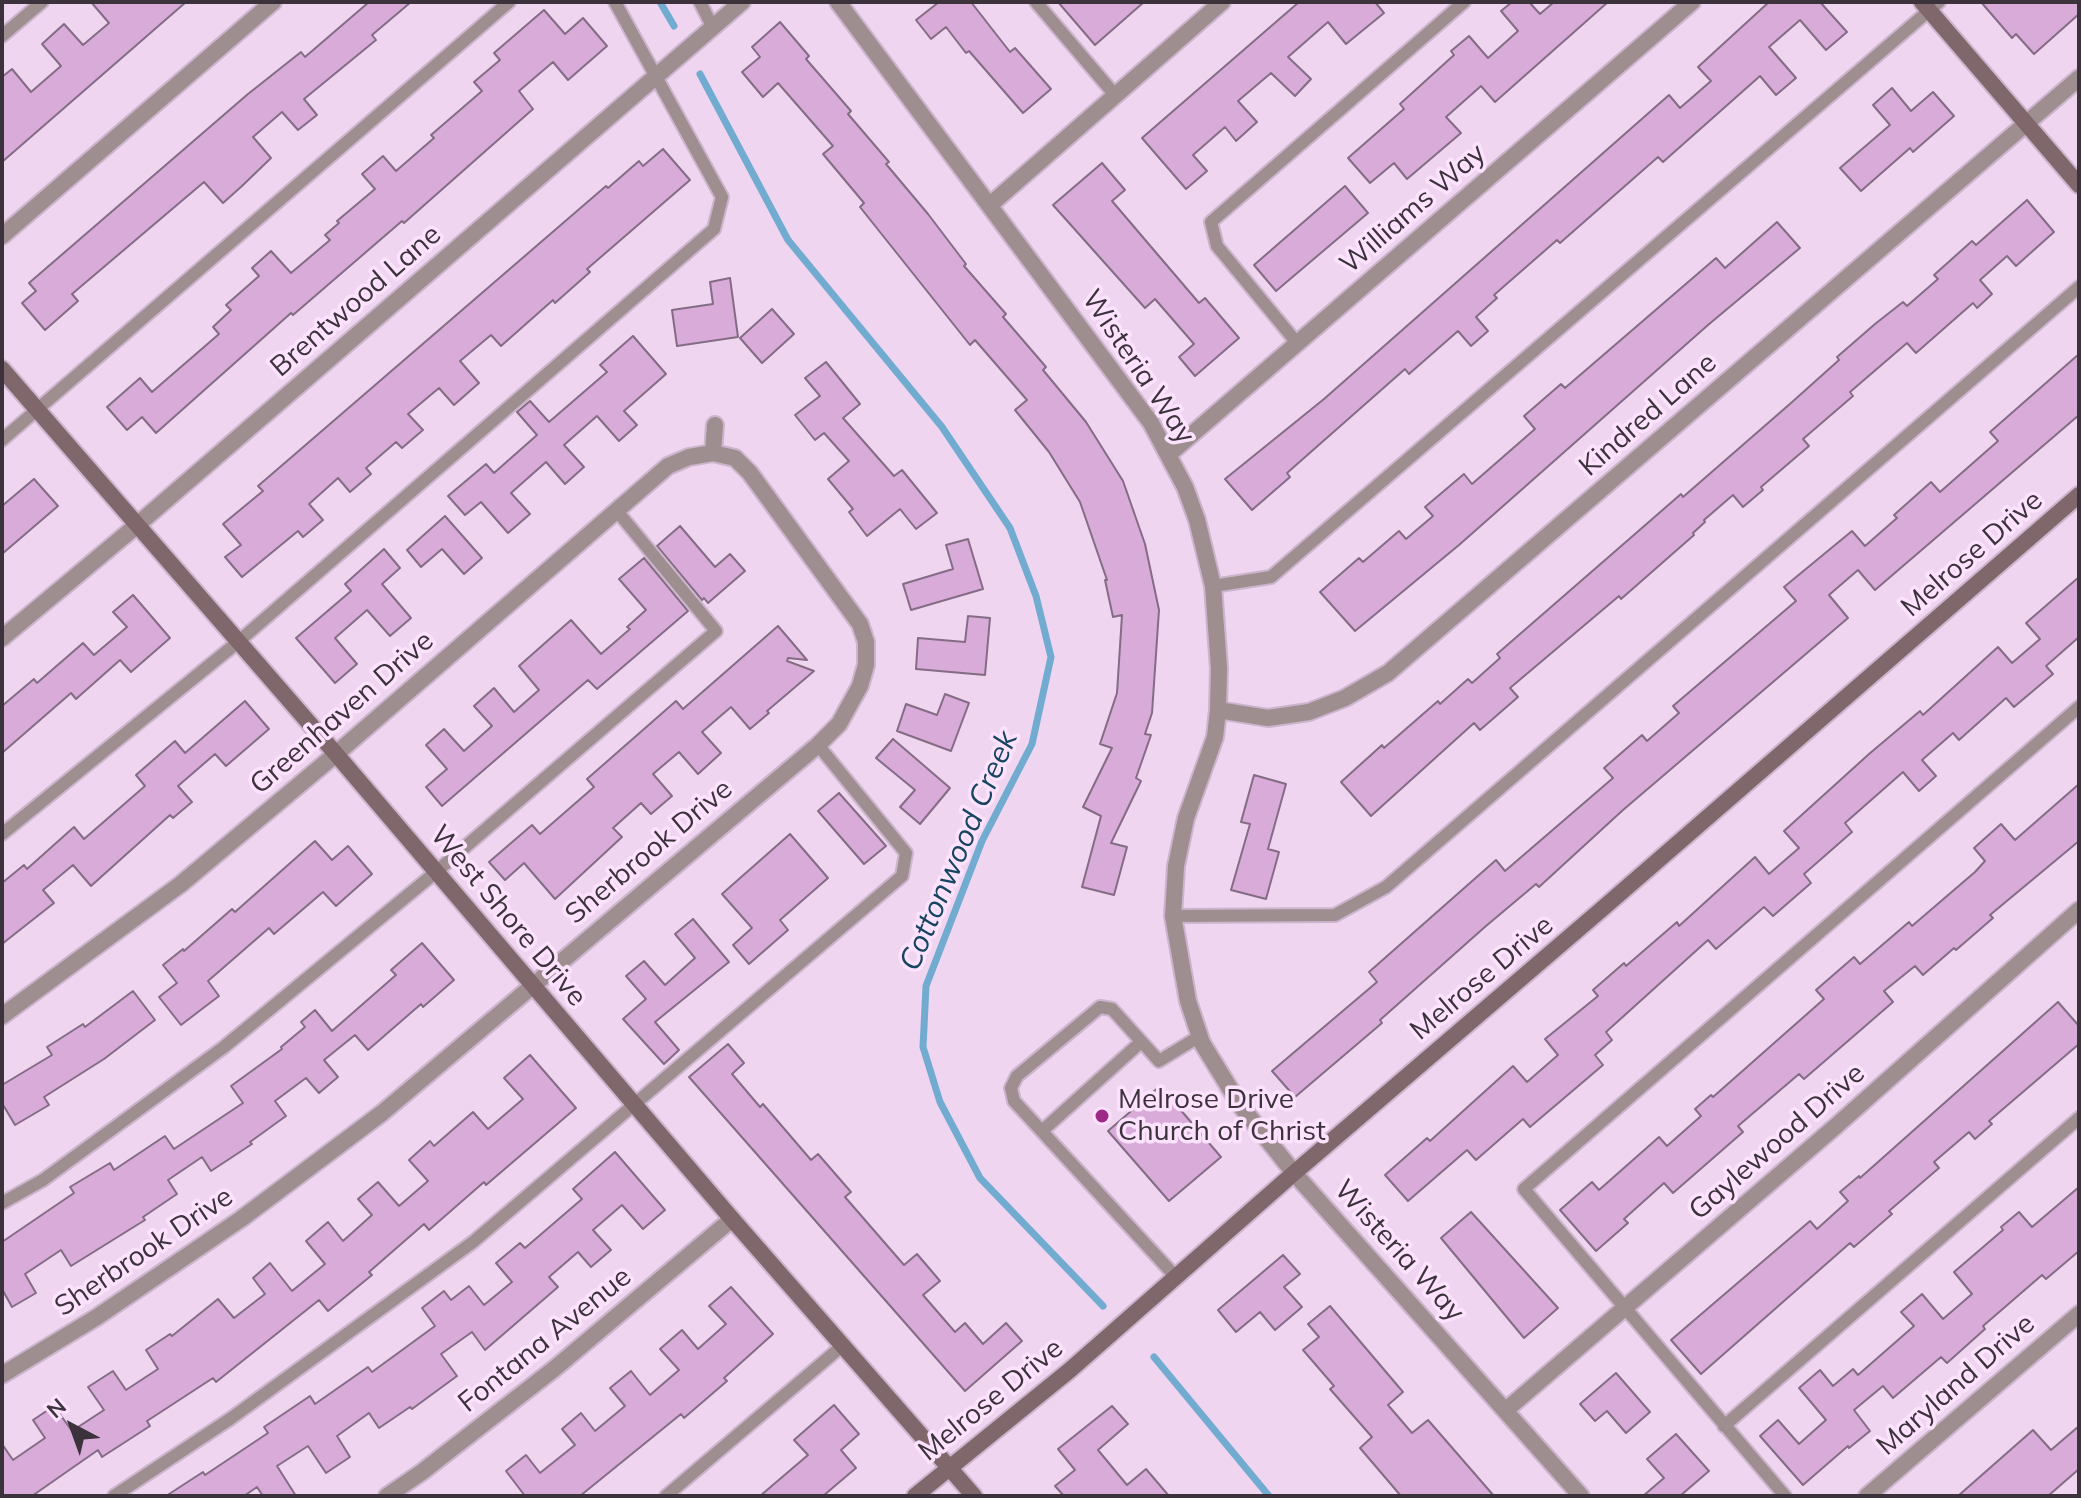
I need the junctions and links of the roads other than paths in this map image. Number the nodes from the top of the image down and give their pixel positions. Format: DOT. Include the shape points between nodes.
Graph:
graph roads {
  1 [pos="42,2"];
  2 [pos="273,2"];
  3 [pos="509,2"];
  4 [pos="615,2"];
  5 [pos="700,2"];
  6 [pos="742,2"];
  7 [pos="838,2"];
  8 [pos="1036,2"];
  9 [pos="1222,2"];
  10 [pos="1464,2"];
  11 [pos="1692,2"];
  12 [pos="1930,5"];
  13 [pos="713,28"];
  14 [pos="2,36"];
  15 [pos="657,75"];
  16 [pos="2079,78"];
  17 [pos="1115,95"];
  18 [pos="2027,123"];
  19 [pos="2079,185"];
  20 [pos="990,205"];
  21 [pos="2,236"];
  22 [pos="2079,287"];
  23 [pos="1297,343"];
  24 [pos="2,369"];
  25 [pos="37,410"];
  26 [pos="715,425"];
  27 [pos="2,440"];
  28 [pos="713,453"];
  29 [pos="1168,455"];
  30 [pos="2079,495"];
  31 [pos="617,511"];
  32 [pos="136,526"];
  33 [pos="1213,586"];
  34 [pos="2,638"];
  35 [pos="238,642"];
  36 [pos="2079,707"];
  37 [pos="1218,710"];
  38 [pos="818,745"];
  39 [pos="336,754"];
  40 [pos="2,834"];
  41 [pos="436,872"];
  42 [pos="2079,910"];
  43 [pos="1173,916"];
  44 [pos="533,985"];
  45 [pos="2,1016"];
  46 [pos="1200,1036"];
  47 [pos="1141,1042"];
  48 [pos="635,1105"];
  49 [pos="2079,1118"];
  50 [pos="1042,1131"];
  51 [pos="1294,1173"];
  52 [pos="2,1203"];
  53 [pos="732,1219"];
  54 [pos="1175,1276"];
  55 [pos="1624,1309"];
  56 [pos="2079,1314"];
  57 [pos="842,1346"];
  58 [pos="2,1375"];
  59 [pos="1506,1410"];
  60 [pos="1724,1426"];
  61 [pos="951,1468"];
  62 [pos="114,1496"];
  63 [pos="387,1496"];
  64 [pos="666,1496"];
  65 [pos="915,1496"];
  66 [pos="974,1496"];
  67 [pos="1581,1496"];
  68 [pos="1785,1496"];
  69 [pos="1867,1496"];
  1 -- 14 [label="lane"];
  2 -- 21 [label="street"];
  3 -- 25 [label="lane"];
  4 -- 15 [label="lane"];
  5 -- 13 [label="lane"];
  6 -- 13 [label="street, Brentwood Lane"];
  7 -- 20 [label="street, Wisteria Way"];
  8 -- 17 [label="lane"];
  9 -- 17 [label="street"];
  10 -- 23 [label="lane" via="1211,222 1217,246"];
  11 -- 23 [label="street, Williams Way"];
  12 -- 18 [label="street"];
  12 -- 33 [label="lane" via="1271,577"];
  13 -- 15 [label="street, Brentwood Lane"];
  15 -- 32 [label="street, Brentwood Lane"];
  15 -- 35 [label="lane" via="722,197 714,229"];
  16 -- 18 [label="street, Kindred Lane"];
  17 -- 20 [label="street"];
  18 -- 19 [label="street"];
  18 -- 37 [label="street, Kindred Lane" via="1388,673 1309,712 1268,718"];
  20 -- 29 [label="street, Wisteria Way" via="1151,423"];
  22 -- 43 [label="lane" via="1386,887 1335,915"];
  23 -- 29 [label="street, Williams Way"];
  24 -- 25 [label="street, West Shore Drive"];
  25 -- 27 [label="lane"];
  25 -- 32 [label="street, West Shore Drive"];
  26 -- 28 [label="street"];
  28 -- 31 [label="street, Greenhaven Drive" via="668,466"];
  28 -- 38 [label="street, Sherbrook Drive" via="735,458 750,473 860,624 866,642 860,686 839,724"];
  29 -- 33 [label="street, Wisteria Way" via="1197,520"];
  30 -- 51 [label="street, Melrose Drive"];
  31 -- 39 [label="street, Greenhaven Drive"];
  31 -- 41 [label="lane" via="716,631"];
  32 -- 34 [label="street, Brentwood Lane"];
  32 -- 35 [label="street, West Shore Drive"];
  33 -- 37 [label="street, Wisteria Way"];
  35 -- 39 [label="street, West Shore Drive"];
  35 -- 40 [label="lane"];
  36 -- 55 [label="lane" via="1524,1189"];
  37 -- 43 [label="street, Wisteria Way" via="1215,737 1186,818"];
  38 -- 44 [label="street, Sherbrook Drive"];
  38 -- 48 [label="lane" via="906,853 902,876"];
  39 -- 41 [label="street, West Shore Drive"];
  39 -- 45 [label="street, Greenhaven Drive" via="181,884"];
  41 -- 44 [label="street, West Shore Drive"];
  41 -- 52 [label="lane" via="224,1047 43,1180"];
  42 -- 55 [label="street, Gaylewood Drive"];
  43 -- 46 [label="street, Wisteria Way" via="1188,1001"];
  44 -- 48 [label="street, West Shore Drive"];
  44 -- 58 [label="street, Sherbrook Drive" via="382,1113 241,1219"];
  46 -- 47 [label="lane" via="1159,1061"];
  46 -- 51 [label="street, Wisteria Way" via="1240,1105"];
  47 -- 50 [label="lane"];
  47 -- 50 [label="lane" via="1112,1009 1100,1007 1017,1076 1011,1095"];
  48 -- 53 [label="street, West Shore Drive"];
  48 -- 62 [label="lane" via="473,1242 230,1419"];
  49 -- 60 [label="lane"];
  50 -- 54 [label="lane"];
  51 -- 54 [label="street, Melrose Drive"];
  51 -- 59 [label="street, Wisteria Way"];
  53 -- 57 [label="street, West Shore Drive"];
  53 -- 63 [label="street, Fontana Avenue" via="554,1369"];
  54 -- 61 [label="street, Melrose Drive"];
  55 -- 59 [label="street, Gaylewood Drive"];
  55 -- 60 [label="lane"];
  56 -- 69 [label="street, Maryland Drive"];
  57 -- 61 [label="street, West Shore Drive"];
  57 -- 64 [label="lane"];
  59 -- 67 [label="street, Wisteria Way"];
  60 -- 68 [label="lane"];
  61 -- 65 [label="street, Melrose Drive"];
  61 -- 66 [label="street, West Shore Drive"];
}
